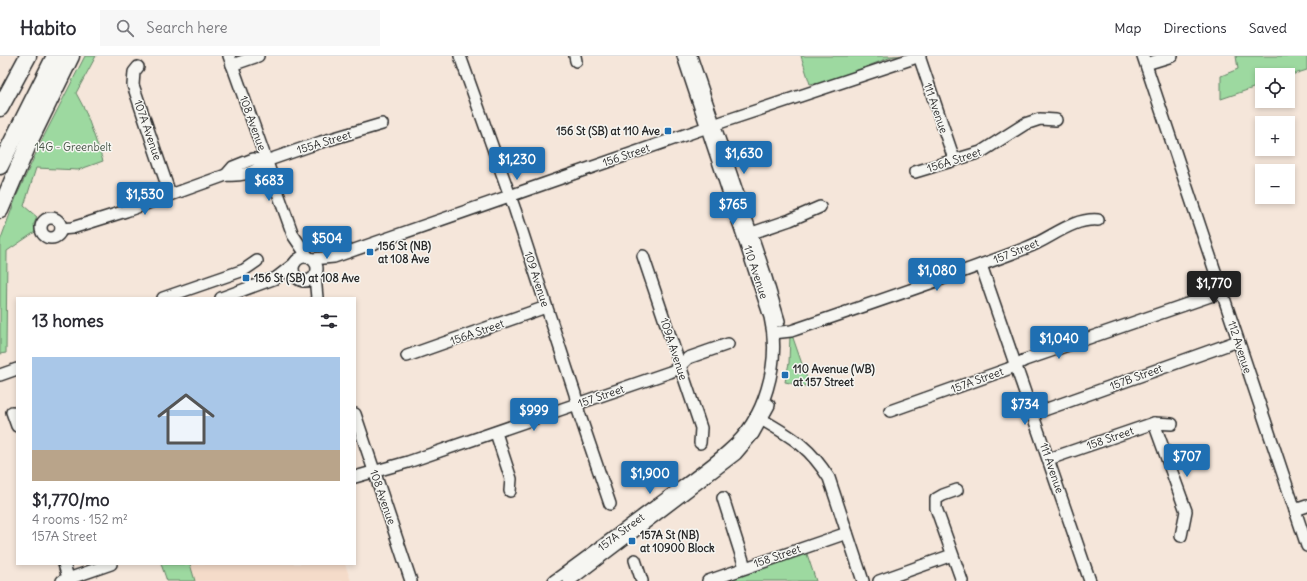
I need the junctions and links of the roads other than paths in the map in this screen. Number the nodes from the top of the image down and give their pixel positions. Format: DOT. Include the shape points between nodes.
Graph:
graph roads {
  1 [pos="28,56"];
  2 [pos="46,56"];
  3 [pos="55,56"];
  4 [pos="71,56"];
  5 [pos="258,56"];
  6 [pos="460,56"];
  7 [pos="683,56"];
  8 [pos="691,56"];
  9 [pos="919,56"];
  10 [pos="1172,56"];
  11 [pos="231,60"];
  12 [pos="1145,60"];
  13 [pos="138,67"];
  14 [pos="0,108"];
  15 [pos="1056,120"];
  16 [pos="382,124"];
  17 [pos="712,126"];
  18 [pos="0,147"];
  19 [pos="954,159"];
  20 [pos="266,161"];
  21 [pos="0,166"];
  22 [pos="915,172"];
  23 [pos="730,192"];
  24 [pos="170,194"];
  25 [pos="510,196"];
  26 [pos="820,207"];
  27 [pos="0,210"];
  28 [pos="1098,220"];
  29 [pos="61,229"];
  30 [pos="752,233"];
  31 [pos="293,235"];
  32 [pos="643,256"];
  33 [pos="334,257"];
  34 [pos="310,258"];
  35 [pos="257,261"];
  36 [pos="295,263"];
  37 [pos="981,265"];
  38 [pos="316,273"];
  39 [pos="276,278"];
  40 [pos="301,279"];
  41 [pos="1222,292"];
  42 [pos="166,297"];
  43 [pos="224,297"];
  44 [pos="315,297"];
  45 [pos="316,297"];
  46 [pos="546,307"];
  47 [pos="777,333"];
  48 [pos="1238,341"];
  49 [pos="728,344"];
  50 [pos="407,356"];
  51 [pos="1016,364"];
  52 [pos="680,366"];
  53 [pos="16,369"];
  54 [pos="0,375"];
  55 [pos="577,404"];
  56 [pos="890,411"];
  57 [pos="12,412"];
  58 [pos="1033,414"];
  59 [pos="356,417"];
  60 [pos="758,418"];
  61 [pos="16,423"];
  62 [pos="1154,423"];
  63 [pos="1172,424"];
  64 [pos="496,433"];
  65 [pos="700,442"];
  66 [pos="1049,459"];
  67 [pos="374,471"];
  68 [pos="356,478"];
  69 [pos="957,490"];
  70 [pos="510,491"];
  71 [pos="723,498"];
  72 [pos="610,504"];
  73 [pos="1307,506"];
  74 [pos="1295,510"];
  75 [pos="847,533"];
  76 [pos="1181,536"];
  77 [pos="1307,546"];
  78 [pos="952,555"];
  79 [pos="635,560"];
  80 [pos="64,565"];
  81 [pos="108,565"];
  82 [pos="745,567"];
  83 [pos="66,580"];
  84 [pos="411,581"];
  85 [pos="554,581"];
  86 [pos="569,581"];
  87 [pos="642,581"];
  88 [pos="708,581"];
  89 [pos="863,581"];
  90 [pos="879,581"];
  91 [pos="962,581"];
  92 [pos="1090,581"];
  1 -- 14 [label="highway"];
  2 -- 18 [label="highway"];
  3 -- 21 [label="highway"];
  4 -- 27 [label="highway" via="30,140"];
  5 -- 11 [label="street"];
  6 -- 25 [label="street, 109 Avenue"];
  7 -- 17 [label="street, 110 Avenue"];
  8 -- 17 [label="street, 110 Avenue"];
  9 -- 17 [label="street, 156 Street"];
  9 -- 19 [label="street, 111 Avenue"];
  10 -- 12 [label="street"];
  11 -- 20 [label="street, 108 Avenue"];
  12 -- 41 [label="street, 112 Avenue"];
  13 -- 24 [label="street, 107A Avenue" via="134,72 133,85"];
  15 -- 19 [label="street, 156A Street" via="1040,119 1025,124 987,149 968,157"];
  16 -- 20 [label="street, 155A Street"];
  17 -- 23 [label="street, 110 Avenue"];
  17 -- 25 [label="street, 156 Street"];
  17 -- 30 [label="street, 110 Avenue"];
  19 -- 22 [label="street, 156A Street"];
  20 -- 24 [label="street, 155A Street" via="256,170 237,176 226,175"];
  20 -- 31 [label="street, 108 Avenue"];
  23 -- 30 [label="street" via="734,194 747,230"];
  23 -- 47 [label="street, 110 Avenue"];
  24 -- 29 [label="street, 155A Street" via="72,228"];
  25 -- 33 [label="street, 156 Street"];
  25 -- 46 [label="street, 109 Avenue"];
  26 -- 30 [label="street"];
  28 -- 37 [label="street, 157 Street" via="1077,222 1029,247"];
  30 -- 47 [label="street, 110 Avenue" via="774,301"];
  31 -- 34 [label="street, 108 Avenue"];
  31 -- 36 [label="street, 108 Avenue"];
  32 -- 52 [label="street, 109A Avenue"];
  33 -- 34 [label="street, 156 Street"];
  33 -- 38 [label="street, 156 Street"];
  34 -- 36 [label="street" via="300,258"];
  34 -- 38 [label="street" via="317,265"];
  35 -- 42 [label="street" via="244,270"];
  36 -- 39 [label="street"];
  36 -- 40 [label="street" via="293,270"];
  37 -- 47 [label="street, 157 Street" via="791,332"];
  37 -- 51 [label="street, 111 Avenue"];
  38 -- 40 [label="street" via="308,280"];
  38 -- 45 [label="street"];
  39 -- 40 [label="street"];
  39 -- 43 [label="street"];
  40 -- 44 [label="street"];
  41 -- 48 [label="street, 112 Avenue"];
  41 -- 51 [label="street, 157A Street"];
  46 -- 50 [label="street, 156A Street"];
  46 -- 55 [label="street, 109 Avenue"];
  47 -- 60 [label="street, 110 Avenue" via="781,355 778,376 772,396"];
  48 -- 58 [label="street, 157B Street"];
  48 -- 74 [label="street, 112 Avenue"];
  49 -- 52 [label="street, 157 Street" via="688,358"];
  51 -- 56 [label="street, 157A Street"];
  51 -- 58 [label="street, 111 Avenue"];
  52 -- 55 [label="street, 157 Street" via="670,372"];
  52 -- 65 [label="street, 109A Avenue" via="701,428"];
  53 -- 54 [label="street"];
  55 -- 64 [label="street, 157 Street"];
  55 -- 72 [label="street, 109 Avenue"];
  57 -- 61 [label="street"];
  58 -- 66 [label="street, 111 Avenue"];
  59 -- 67 [label="street, 108 Avenue"];
  60 -- 75 [label="street" via="800,443 814,456 829,478"];
  60 -- 85 [label="street, 157A Street" via="730,450"];
  60 -- 86 [label="street, 157A Street" via="745,444 724,465"];
  62 -- 63 [label="street, 158 Street"];
  62 -- 66 [label="street, 158 Street"];
  62 -- 76 [label="street" via="1186,511"];
  64 -- 67 [label="street, 157 Street"];
  64 -- 70 [label="street" via="511,479"];
  66 -- 92 [label="street, 111 Avenue"];
  67 -- 68 [label="street, 157 Street"];
  67 -- 84 [label="street, 108 Avenue"];
  69 -- 78 [label="street" via="936,499 936,508"];
  71 -- 82 [label="street"];
  73 -- 74 [label="street"];
  74 -- 77 [label="street, 112 Avenue"];
  75 -- 82 [label="street, 158 Street"];
  75 -- 89 [label="street"];
  78 -- 90 [label="street"];
  78 -- 91 [label="street"];
  79 -- 87 [label="street"];
  80 -- 83 [label="street"];
  81 -- 83 [label="street"];
  82 -- 88 [label="street, 158 Street"];
}
